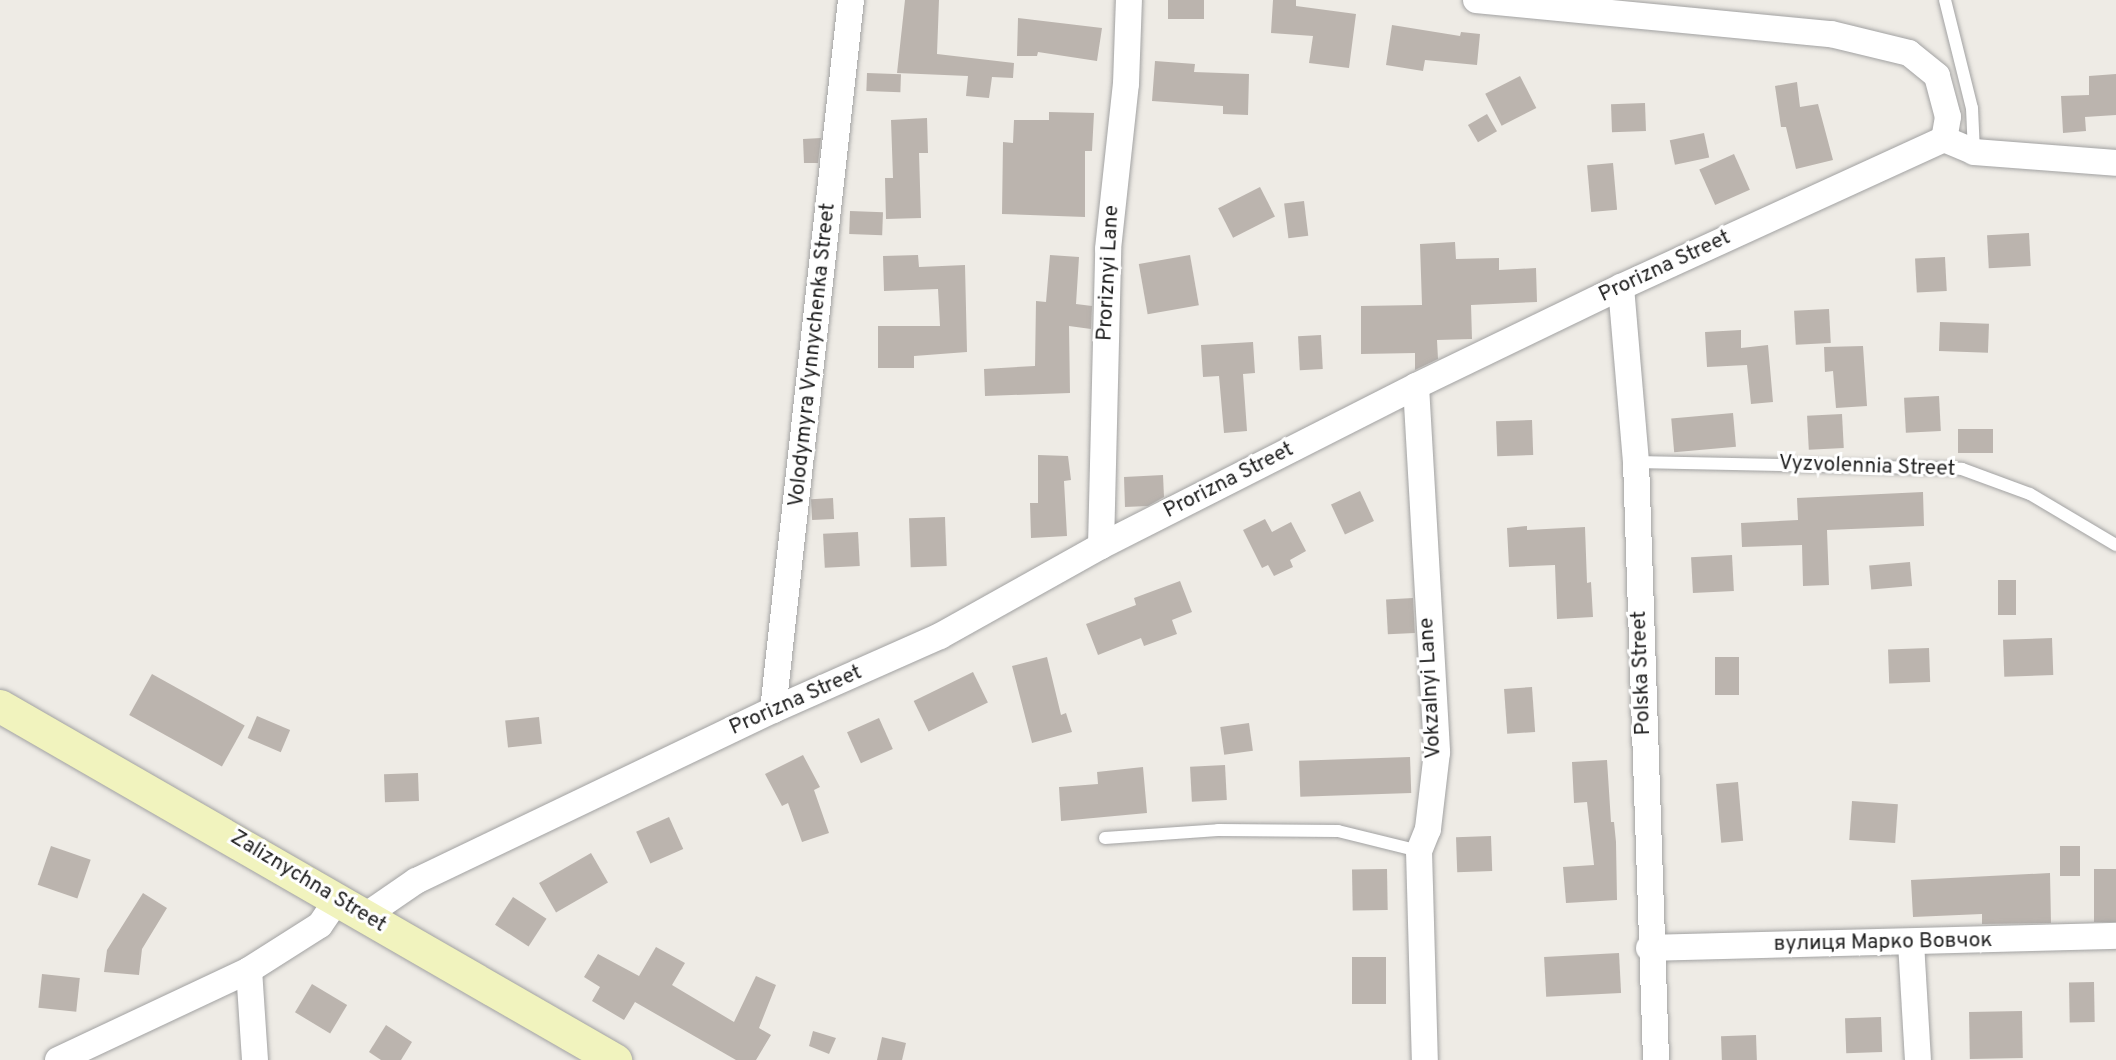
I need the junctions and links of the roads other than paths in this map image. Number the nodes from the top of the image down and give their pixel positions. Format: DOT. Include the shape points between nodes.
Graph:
graph roads {
  1 [pos="851,0"];
  2 [pos="1129,0"];
  3 [pos="1476,0"];
  4 [pos="1945,0"];
  5 [pos="1944,139"];
  6 [pos="1974,152"];
  7 [pos="2116,163"];
  8 [pos="1621,287"];
  9 [pos="1416,386"];
  10 [pos="1636,462"];
  11 [pos="2116,544"];
  12 [pos="1101,546"];
  13 [pos="0,706"];
  14 [pos="773,710"];
  15 [pos="1105,838"];
  16 [pos="1419,851"];
  17 [pos="337,900"];
  18 [pos="364,916"];
  19 [pos="2116,936"];
  20 [pos="1911,943"];
  21 [pos="1649,948"];
  22 [pos="249,970"];
  23 [pos="58,1060"];
  24 [pos="255,1060"];
  25 [pos="615,1060"];
  26 [pos="1425,1060"];
  27 [pos="1656,1060"];
  28 [pos="1918,1060"];
  1 -- 14 [label="street, Volodymyra Vynnychenka Street"];
  2 -- 12 [label="street, Proriznyi Lane" via="1126,84 1108,249"];
  3 -- 5 [label="street" via="1831,34 1909,53 1937,76 1948,117"];
  4 -- 6 [label="lane" via="1972,108"];
  5 -- 6 [label="street"];
  5 -- 8 [label="street, Prorizna Street"];
  6 -- 7 [label="street"];
  8 -- 9 [label="street, Prorizna Street"];
  8 -- 10 [label="street, Polska Street"];
  9 -- 12 [label="street, Prorizna Street"];
  9 -- 16 [label="street, Vokzalnyi Lane" via="1437,752 1428,829"];
  10 -- 11 [label="lane, Vyzvolennia Street" via="1962,469 2030,494"];
  10 -- 21 [label="street, Polska Street"];
  12 -- 14 [label="street, Prorizna Street" via="940,636"];
  13 -- 17 [label="street, Zaliznychna Street"];
  14 -- 18 [label="street, Prorizna Street" via="416,881"];
  15 -- 16 [label="lane" via="1218,830 1338,831"];
  16 -- 26 [label="street, Vokzalnyi Lane"];
  17 -- 18 [label="street, Zaliznychna Street"];
  17 -- 22 [label="street" via="320,925"];
  18 -- 25 [label="street, Zaliznychna Street"];
  19 -- 20 [label="street, вулиця Марко Вовчок"];
  20 -- 21 [label="street, вулиця Марко Вовчок"];
  20 -- 28 [label="street"];
  21 -- 27 [label="street, Polska Street"];
  22 -- 23 [label="street"];
  22 -- 24 [label="street"];
}
